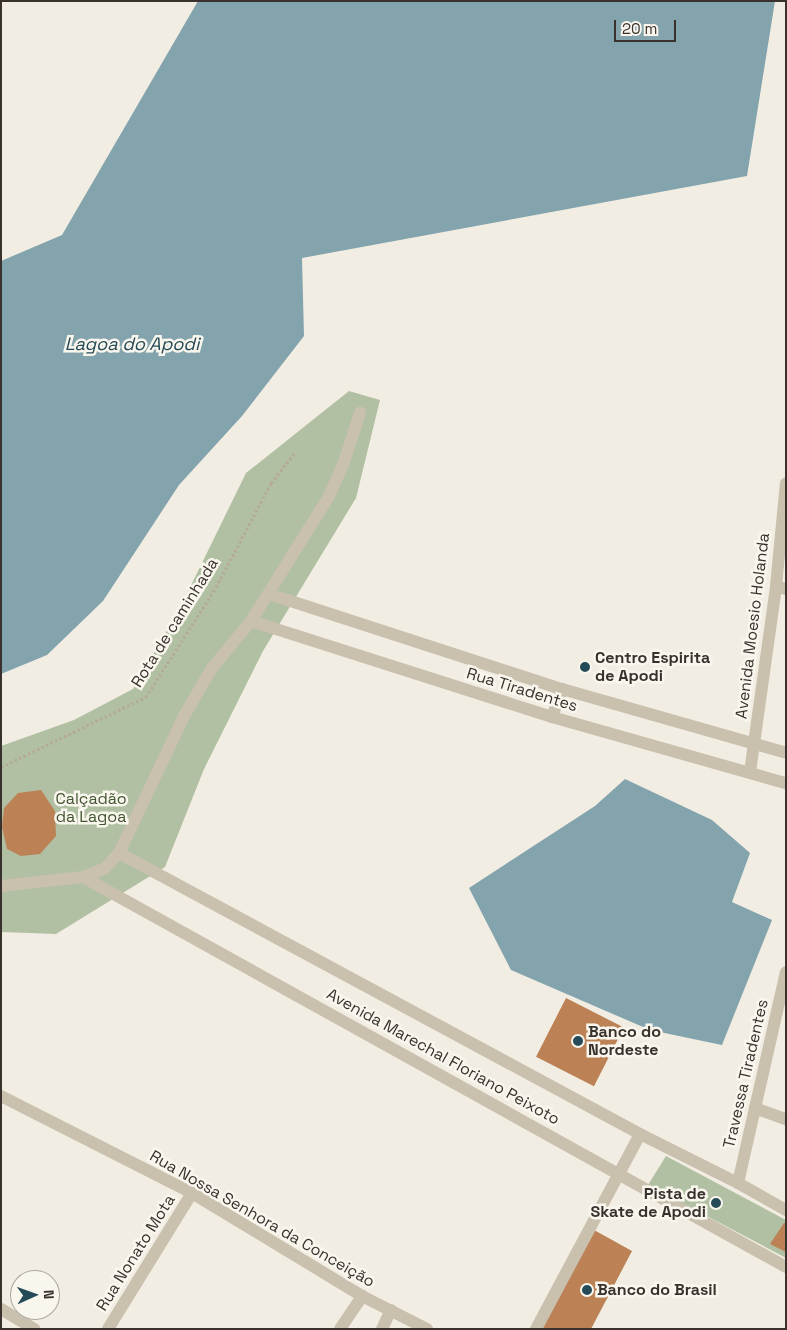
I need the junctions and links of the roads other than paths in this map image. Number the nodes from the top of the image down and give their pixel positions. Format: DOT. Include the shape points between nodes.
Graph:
graph roads {
  1 [pos="360,413"];
  2 [pos="786,484"];
  3 [pos="781,587"];
  4 [pos="269,594"];
  5 [pos="250,621"];
  6 [pos="562,689"];
  7 [pos="552,717"];
  8 [pos="754,743"];
  9 [pos="786,753"];
  10 [pos="750,772"];
  11 [pos="786,783"];
  12 [pos="119,853"];
  13 [pos="83,877"];
  14 [pos="1,886"];
  15 [pos="786,972"];
  16 [pos="1,1096"];
  17 [pos="755,1108"];
  18 [pos="786,1119"];
  19 [pos="640,1134"];
  20 [pos="620,1174"];
  21 [pos="738,1183"];
  22 [pos="192,1194"];
  23 [pos="786,1210"];
  24 [pos="786,1267"];
  25 [pos="362,1296"];
  26 [pos="1,1309"];
  27 [pos="391,1310"];
  28 [pos="34,1329"];
  29 [pos="108,1329"];
  30 [pos="340,1329"];
  31 [pos="382,1329"];
  32 [pos="427,1329"];
  33 [pos="536,1329"];
  1 -- 4 [label="street" via="329,496"];
  2 -- 3 [label="street, Avenida Moesio Holanda"];
  3 -- 8 [label="street, Avenida Moesio Holanda"];
  4 -- 5 [label="street"];
  4 -- 6 [label="street, Rua Tiradentes"];
  5 -- 7 [label="street, Rua Tiradentes"];
  5 -- 12 [label="street" via="212,668 184,716"];
  6 -- 7 [label="street"];
  6 -- 8 [label="street, Rua Tiradentes"];
  7 -- 10 [label="street, Rua Tiradentes"];
  8 -- 9 [label="street, Rua Tiradentes"];
  8 -- 10 [label="street, Avenida Moesio Holanda"];
  10 -- 11 [label="street, Rua Tiradentes"];
  12 -- 13 [label="street" via="104,868"];
  12 -- 19 [label="street, Avenida Marechal Floriano Peixoto"];
  13 -- 14 [label="street"];
  13 -- 20 [label="street, Avenida Marechal Floriano Peixoto"];
  15 -- 17 [label="street, Travessa Tiradentes"];
  16 -- 22 [label="street, Rua Nossa Senhora da Conceição"];
  17 -- 18 [label="street"];
  17 -- 21 [label="street, Travessa Tiradentes"];
  19 -- 20 [label="street"];
  19 -- 21 [label="street, Avenida Marechal Floriano Peixoto"];
  20 -- 24 [label="street, Avenida Marechal Floriano Peixoto"];
  20 -- 33 [label="street"];
  21 -- 23 [label="street, Avenida Marechal Floriano Peixoto"];
  22 -- 25 [label="street, Rua Nossa Senhora da Conceição"];
  22 -- 29 [label="street, Rua Nonato Mota"];
  25 -- 27 [label="street, Rua Nossa Senhora da Conceição"];
  25 -- 30 [label="street"];
  26 -- 28 [label="street"];
  27 -- 31 [label="street"];
  27 -- 32 [label="street, Rua Nossa Senhora da Conceição"];
}
